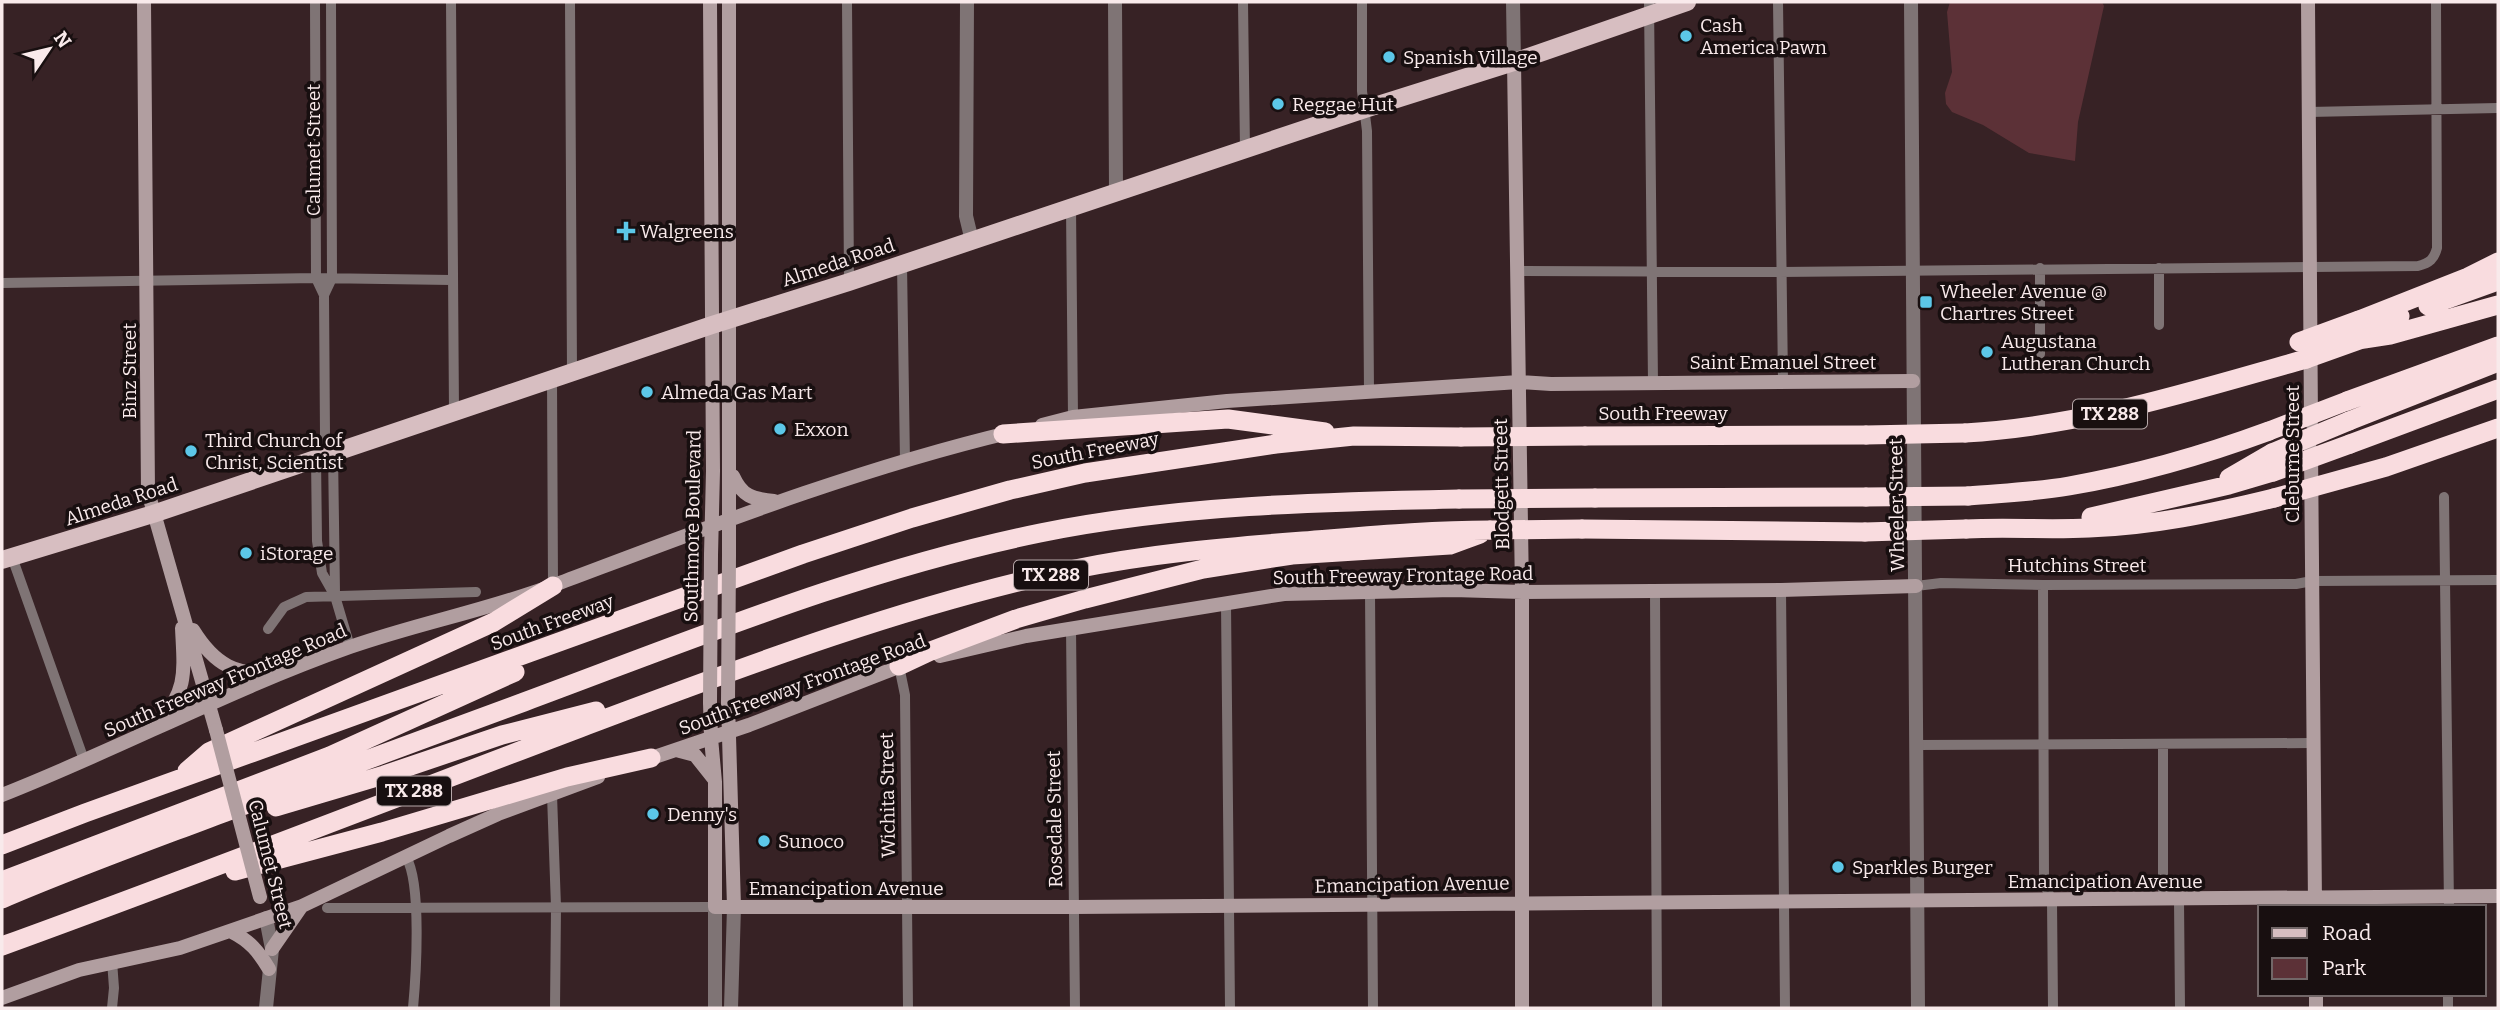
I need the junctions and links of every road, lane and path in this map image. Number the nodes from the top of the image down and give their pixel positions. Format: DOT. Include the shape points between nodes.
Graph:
graph roads {
  1 [pos="144,2"];
  2 [pos="315,2"];
  3 [pos="331,2"];
  4 [pos="451,2"];
  5 [pos="570,2"];
  6 [pos="710,2"];
  7 [pos="729,2"];
  8 [pos="848,2"];
  9 [pos="967,2"];
  10 [pos="1115,2"];
  11 [pos="1243,2"];
  12 [pos="1362,2"];
  13 [pos="1513,2"];
  14 [pos="1687,2"];
  15 [pos="1778,2"];
  16 [pos="1911,2"];
  17 [pos="2308,2"];
  18 [pos="2436,2"];
  19 [pos="1649,8"];
  20 [pos="1514,62"];
  21 [pos="2498,108"];
  22 [pos="1365,109"];
  23 [pos="2436,110"];
  24 [pos="2309,112"];
  25 [pos="1245,150"];
  26 [pos="1116,191"];
  27 [pos="1070,207"];
  28 [pos="711,209"];
  29 [pos="730,209"];
  30 [pos="972,241"];
  31 [pos="2498,262"];
  32 [pos="902,264"];
  33 [pos="2310,266"];
  34 [pos="2040,268"];
  35 [pos="2159,268"];
  36 [pos="1913,270"];
  37 [pos="1519,271"];
  38 [pos="1653,271"];
  39 [pos="1781,272"];
  40 [pos="316,278"];
  41 [pos="332,278"];
  42 [pos="452,280"];
  43 [pos="148,281"];
  44 [pos="2498,281"];
  45 [pos="849,282"];
  46 [pos="2,283"];
  47 [pos="324,296"];
  48 [pos="2498,305"];
  49 [pos="731,319"];
  50 [pos="712,324"];
  51 [pos="2159,326"];
  52 [pos="2360,330"];
  53 [pos="2498,346"];
  54 [pos="2040,354"];
  55 [pos="2498,362"];
  56 [pos="572,373"];
  57 [pos="552,379"];
  58 [pos="1783,381"];
  59 [pos="1913,381"];
  60 [pos="1519,382"];
  61 [pos="1653,383"];
  62 [pos="2498,389"];
  63 [pos="1369,391"];
  64 [pos="454,411"];
  65 [pos="2348,411"];
  66 [pos="1073,417"];
  67 [pos="2498,428"];
  68 [pos="1003,434"];
  69 [pos="325,436"];
  70 [pos="1354,436"];
  71 [pos="325,455"];
  72 [pos="905,462"];
  73 [pos="2272,462"];
  74 [pos="731,471"];
  75 [pos="2444,497"];
  76 [pos="782,501"];
  77 [pos="153,514"];
  78 [pos="729,519"];
  79 [pos="712,524"];
  80 [pos="1999,527"];
  81 [pos="1450,538"];
  82 [pos="7,559"];
  83 [pos="2445,580"];
  84 [pos="2498,580"];
  85 [pos="2312,581"];
  86 [pos="2043,585"];
  87 [pos="553,586"];
  88 [pos="1916,586"];
  89 [pos="1781,590"];
  90 [pos="1655,591"];
  91 [pos="476,592"];
  92 [pos="1370,592"];
  93 [pos="1522,593"];
  94 [pos="696,595"];
  95 [pos="335,596"];
  96 [pos="1226,604"];
  97 [pos="183,613"];
  98 [pos="1071,628"];
  99 [pos="268,629"];
  100 [pos="350,647"];
  101 [pos="303,666"];
  102 [pos="899,666"];
  103 [pos="695,685"];
  104 [pos="209,704"];
  105 [pos="154,728"];
  106 [pos="216,730"];
  107 [pos="730,731"];
  108 [pos="711,738"];
  109 [pos="2045,743"];
  110 [pos="2312,743"];
  111 [pos="2163,744"];
  112 [pos="1917,745"];
  113 [pos="675,750"];
  114 [pos="651,758"];
  115 [pos="84,760"];
  116 [pos="177,780"];
  117 [pos="715,782"];
  118 [pos="552,794"];
  119 [pos="2,795"];
  120 [pos="2,845"];
  121 [pos="406,858"];
  122 [pos="64,872"];
  123 [pos="2,881"];
  124 [pos="2498,896"];
  125 [pos="2,899"];
  126 [pos="133,899"];
  127 [pos="1919,900"];
  128 [pos="2179,900"];
  129 [pos="1784,901"];
  130 [pos="2052,901"];
  131 [pos="1656,902"];
  132 [pos="2449,902"];
  133 [pos="1522,903"];
  134 [pos="2315,903"];
  135 [pos="1230,904"];
  136 [pos="1372,905"];
  137 [pos="302,906"];
  138 [pos="415,906"];
  139 [pos="556,907"];
  140 [pos="715,907"];
  141 [pos="734,907"];
  142 [pos="908,907"];
  143 [pos="1074,907"];
  144 [pos="327,908"];
  145 [pos="266,918"];
  146 [pos="232,932"];
  147 [pos="2,946"];
  148 [pos="272,949"];
  149 [pos="112,961"];
  150 [pos="269,969"];
  151 [pos="2,998"];
  152 [pos="112,1008"];
  153 [pos="265,1008"];
  154 [pos="413,1008"];
  155 [pos="555,1008"];
  156 [pos="715,1008"];
  157 [pos="731,1008"];
  158 [pos="908,1008"];
  159 [pos="1075,1008"];
  160 [pos="1230,1008"];
  161 [pos="1373,1008"];
  162 [pos="1522,1008"];
  163 [pos="1657,1008"];
  164 [pos="1785,1008"];
  165 [pos="1918,1008"];
  166 [pos="2053,1008"];
  167 [pos="2180,1008"];
  1 -- 43 [label="main road, Binz Street"];
  2 -- 40 [label="street, Calumet Street"];
  3 -- 41 [label="street, Calumet Street"];
  4 -- 42 [label="street"];
  5 -- 56 [label="street"];
  6 -- 28 [label="main road, Southmore Boulevard"];
  7 -- 29 [label="main road, Southmore Boulevard"];
  8 -- 45 [label="street"];
  9 -- 30 [label="street" via="966,216"];
  10 -- 26 [label="street"];
  11 -- 25 [label="street"];
  12 -- 22 [label="street"];
  13 -- 20 [label="street, Blodgett Street"];
  14 -- 19 [label="main road, Almeda Road"];
  15 -- 39 [label="street"];
  16 -- 36 [label="street, Wheeler Street"];
  17 -- 24 [label="main road, Cleburne Street"];
  18 -- 23 [label="street"];
  19 -- 20 [label="main road, Almeda Road"];
  19 -- 38 [label="street"];
  20 -- 22 [label="main road, Almeda Road"];
  20 -- 37 [label="main road, Blodgett Street"];
  21 -- 23 [label="street"];
  22 -- 25 [label="main road, Almeda Road"];
  22 -- 63 [label="street"];
  23 -- 24 [label="street"];
  23 -- 33 [label="street" via="2435,256 2424,264"];
  24 -- 33 [label="main road, Cleburne Street"];
  25 -- 26 [label="main road, Almeda Road"];
  26 -- 27 [label="main road, Almeda Road"];
  27 -- 30 [label="main road, Almeda Road"];
  27 -- 66 [label="street"];
  28 -- 29 [label="main road"];
  28 -- 50 [label="main road, Southmore Boulevard"];
  29 -- 49 [label="main road, Southmore Boulevard"];
  30 -- 32 [label="main road, Almeda Road"];
  31 -- 52 [label="highway"];
  32 -- 45 [label="main road, Almeda Road"];
  32 -- 72 [label="street"];
  33 -- 35 [label="street"];
  33 -- 85 [label="main road, Cleburne Street"];
  34 -- 35 [label="street"];
  34 -- 36 [label="street"];
  34 -- 54 [label="street"];
  35 -- 51 [label="street"];
  36 -- 39 [label="street"];
  36 -- 59 [label="street, Wheeler Street"];
  37 -- 38 [label="street"];
  37 -- 60 [label="main road, Blodgett Street"];
  38 -- 39 [label="street"];
  38 -- 61 [label="street"];
  39 -- 58 [label="street"];
  40 -- 41 [label="street"];
  40 -- 43 [label="street"];
  40 -- 47 [label="street, Calumet Street"];
  41 -- 42 [label="street"];
  41 -- 47 [label="street, Calumet Street"];
  42 -- 64 [label="street"];
  43 -- 46 [label="street"];
  43 -- 77 [label="main road, Binz Street" via="148,492"];
  44 -- 52 [label="highway"];
  45 -- 49 [label="main road, Almeda Road"];
  47 -- 69 [label="street, Calumet Street"];
  48 -- 52 [label="highway" via="2390,335"];
  49 -- 50 [label="main road, Almeda Road"];
  49 -- 74 [label="main road, Southmore Boulevard"];
  50 -- 56 [label="main road, Almeda Road"];
  50 -- 79 [label="main road, Southmore Boulevard"];
  52 -- 70 [label="highway, South Freeway / TX 288, bridge" via="2284,365 2101,416 2032,428 1866,435"];
  53 -- 65 [label="highway"];
  55 -- 65 [label="highway"];
  56 -- 57 [label="main road, Almeda Road"];
  57 -- 64 [label="main road, Almeda Road"];
  57 -- 87 [label="street"];
  58 -- 59 [label="main road, Saint Emanuel Street"];
  58 -- 61 [label="main road, Saint Emanuel Street"];
  59 -- 88 [label="street, Wheeler Street"];
  60 -- 61 [label="main road, South Freeway Frontage Road"];
  60 -- 63 [label="main road, South Freeway Frontage Road"];
  60 -- 93 [label="main road, Blodgett Street"];
  62 -- 73 [label="highway, bridge" via="2350,444"];
  63 -- 66 [label="main road, South Freeway Frontage Road"];
  64 -- 71 [label="main road, Almeda Road"];
  65 -- 73 [label="highway, bridge"];
  65 -- 122 [label="highway, bridge" via="2204,454 2067,487 1968,496 1310,502 1116,520 1041,533 875,576 762,614"];
  66 -- 68 [label="main road, South Freeway Frontage Road"];
  67 -- 80 [label="highway, bridge" via="2386,467 2197,514 2120,526"];
  68 -- 70 [label="highway" via="1228,419"];
  68 -- 72 [label="main road, South Freeway Frontage Road"];
  69 -- 71 [label="street, Calumet Street"];
  69 -- 71 [label="street, Calumet Street"];
  70 -- 94 [label="highway, South Freeway / TX 288" via="1085,472 1010,490 912,517"];
  71 -- 77 [label="main road, Almeda Road"];
  71 -- 95 [label="street"];
  71 -- 95 [label="street" via="317,541 322,573"];
  72 -- 76 [label="main road, South Freeway Frontage Road"];
  73 -- 80 [label="highway" via="2206,490 2106,515"];
  74 -- 76 [label="main road" via="744,494"];
  74 -- 78 [label="main road, Southmore Boulevard"];
  75 -- 83 [label="street"];
  76 -- 78 [label="main road, South Freeway Frontage Road"];
  77 -- 82 [label="main road, Almeda Road"];
  77 -- 97 [label="main road, Binz Street"];
  78 -- 79 [label="main road, South Freeway Frontage Road"];
  78 -- 107 [label="main road, Southmore Boulevard, bridge"];
  79 -- 87 [label="main road, South Freeway Frontage Road"];
  79 -- 108 [label="main road, Southmore Boulevard, bridge"];
  80 -- 81 [label="highway, TX 288, bridge" via="1866,532 1490,530"];
  81 -- 102 [label="highway" via="1203,569 1016,619"];
  81 -- 103 [label="highway, TX 288" via="1166,554 1072,570 858,628"];
  82 -- 115 [label="street"];
  83 -- 84 [label="street, Hutchins Street"];
  83 -- 85 [label="street, Hutchins Street"];
  83 -- 132 [label="street"];
  85 -- 86 [label="street, Hutchins Street"];
  85 -- 110 [label="main road, Cleburne Street"];
  86 -- 88 [label="street, Hutchins Street"];
  86 -- 109 [label="street"];
  87 -- 100 [label="main road, South Freeway Frontage Road"];
  87 -- 116 [label="highway" via="494,622 209,752"];
  88 -- 89 [label="main road, Hutchins Street"];
  88 -- 112 [label="street, Wheeler Street"];
  89 -- 90 [label="main road, Hutchins Street"];
  89 -- 129 [label="street"];
  90 -- 93 [label="main road, South Freeway Frontage Road"];
  90 -- 131 [label="street"];
  91 -- 95 [label="street"];
  92 -- 93 [label="main road, South Freeway Frontage Road"];
  92 -- 96 [label="main road, South Freeway Frontage Road" via="1284,594"];
  92 -- 136 [label="street"];
  93 -- 133 [label="main road, Blodgett Street"];
  94 -- 116 [label="highway, South Freeway / TX 288"];
  94 -- 123 [label="highway" via="330,756"];
  95 -- 99 [label="street" via="295,600"];
  95 -- 100 [label="street"];
  96 -- 98 [label="main road, South Freeway Frontage Road"];
  96 -- 135 [label="street"];
  97 -- 101 [label="main road" via="214,658 233,669 264,673"];
  97 -- 104 [label="main road, Binz Street"];
  97 -- 105 [label="main road" via="178,698"];
  98 -- 102 [label="main road, South Freeway Frontage Road"];
  98 -- 143 [label="street, Rosedale Street"];
  100 -- 101 [label="main road, South Freeway Frontage Road"];
  101 -- 104 [label="main road, South Freeway Frontage Road"];
  102 -- 107 [label="main road, South Freeway Frontage Road"];
  102 -- 142 [label="street, Wichita Street" via="905,695"];
  103 -- 122 [label="highway" via="502,735 294,800 112,864"];
  103 -- 126 [label="highway, TX 288"];
  104 -- 105 [label="main road, South Freeway Frontage Road"];
  104 -- 106 [label="main road, Binz Street"];
  105 -- 115 [label="main road, South Freeway Frontage Road"];
  106 -- 145 [label="main road, Calumet Street, bridge"];
  107 -- 108 [label="main road, South Freeway Frontage Road"];
  107 -- 141 [label="main road, Southmore Boulevard"];
  108 -- 113 [label="main road, South Freeway Frontage Road"];
  108 -- 117 [label="main road, Southmore Boulevard"];
  109 -- 111 [label="street"];
  109 -- 112 [label="street"];
  109 -- 130 [label="street" via="2044,883"];
  110 -- 111 [label="street"];
  110 -- 134 [label="main road, Cleburne Street"];
  111 -- 128 [label="street" via="2163,890"];
  112 -- 127 [label="street, Wheeler Street"];
  113 -- 114 [label="main road, South Freeway Frontage Road"];
  113 -- 117 [label="main road" via="695,755"];
  114 -- 118 [label="main road, South Freeway Frontage Road"];
  114 -- 126 [label="highway" via="567,777"];
  115 -- 119 [label="main road, South Freeway Frontage Road"];
  116 -- 120 [label="highway, South Freeway / TX 288"];
  117 -- 140 [label="main road, Southmore Boulevard"];
  118 -- 121 [label="main road, South Freeway Frontage Road"];
  118 -- 139 [label="street"];
  121 -- 137 [label="main road, South Freeway Frontage Road"];
  121 -- 138 [label="street"];
  122 -- 125 [label="highway"];
  124 -- 132 [label="main road, Emancipation Avenue"];
  126 -- 147 [label="highway, TX 288"];
  127 -- 129 [label="main road, Emancipation Avenue"];
  127 -- 130 [label="main road, Emancipation Avenue"];
  127 -- 165 [label="street, Wheeler Street"];
  128 -- 130 [label="main road, Emancipation Avenue"];
  128 -- 134 [label="main road, Emancipation Avenue"];
  128 -- 167 [label="street"];
  129 -- 131 [label="main road, Emancipation Avenue"];
  129 -- 164 [label="street"];
  130 -- 166 [label="street"];
  131 -- 133 [label="main road, Emancipation Avenue"];
  131 -- 163 [label="street"];
  132 -- 134 [label="main road, Emancipation Avenue"];
  133 -- 136 [label="main road, Emancipation Avenue"];
  133 -- 162 [label="main road, Blodgett Street"];
  135 -- 136 [label="main road, Emancipation Avenue"];
  135 -- 143 [label="main road, Emancipation Avenue"];
  135 -- 160 [label="street"];
  136 -- 161 [label="street"];
  137 -- 145 [label="main road, South Freeway Frontage Road"];
  137 -- 148 [label="main road"];
  138 -- 139 [label="street, Emancipation Avenue"];
  138 -- 144 [label="street, Emancipation Avenue"];
  138 -- 154 [label="street"];
  139 -- 140 [label="street, Emancipation Avenue"];
  139 -- 155 [label="street"];
  140 -- 141 [label="main road, Emancipation Avenue"];
  140 -- 156 [label="street, Southmore Boulevard"];
  141 -- 142 [label="main road, Emancipation Avenue"];
  141 -- 157 [label="street, Southmore Boulevard"];
  142 -- 143 [label="main road, Emancipation Avenue"];
  142 -- 158 [label="street, Wichita Street"];
  143 -- 159 [label="street, Rosedale Street"];
  145 -- 146 [label="main road, South Freeway Frontage Road"];
  145 -- 148 [label="street, Calumet Street"];
  146 -- 149 [label="main road, South Freeway Frontage Road"];
  146 -- 150 [label="main road" via="245,938"];
  148 -- 150 [label="street, Calumet Street"];
  149 -- 151 [label="main road, South Freeway Frontage Road"];
  149 -- 152 [label="street"];
  150 -- 153 [label="street, Calumet Street"];
}
